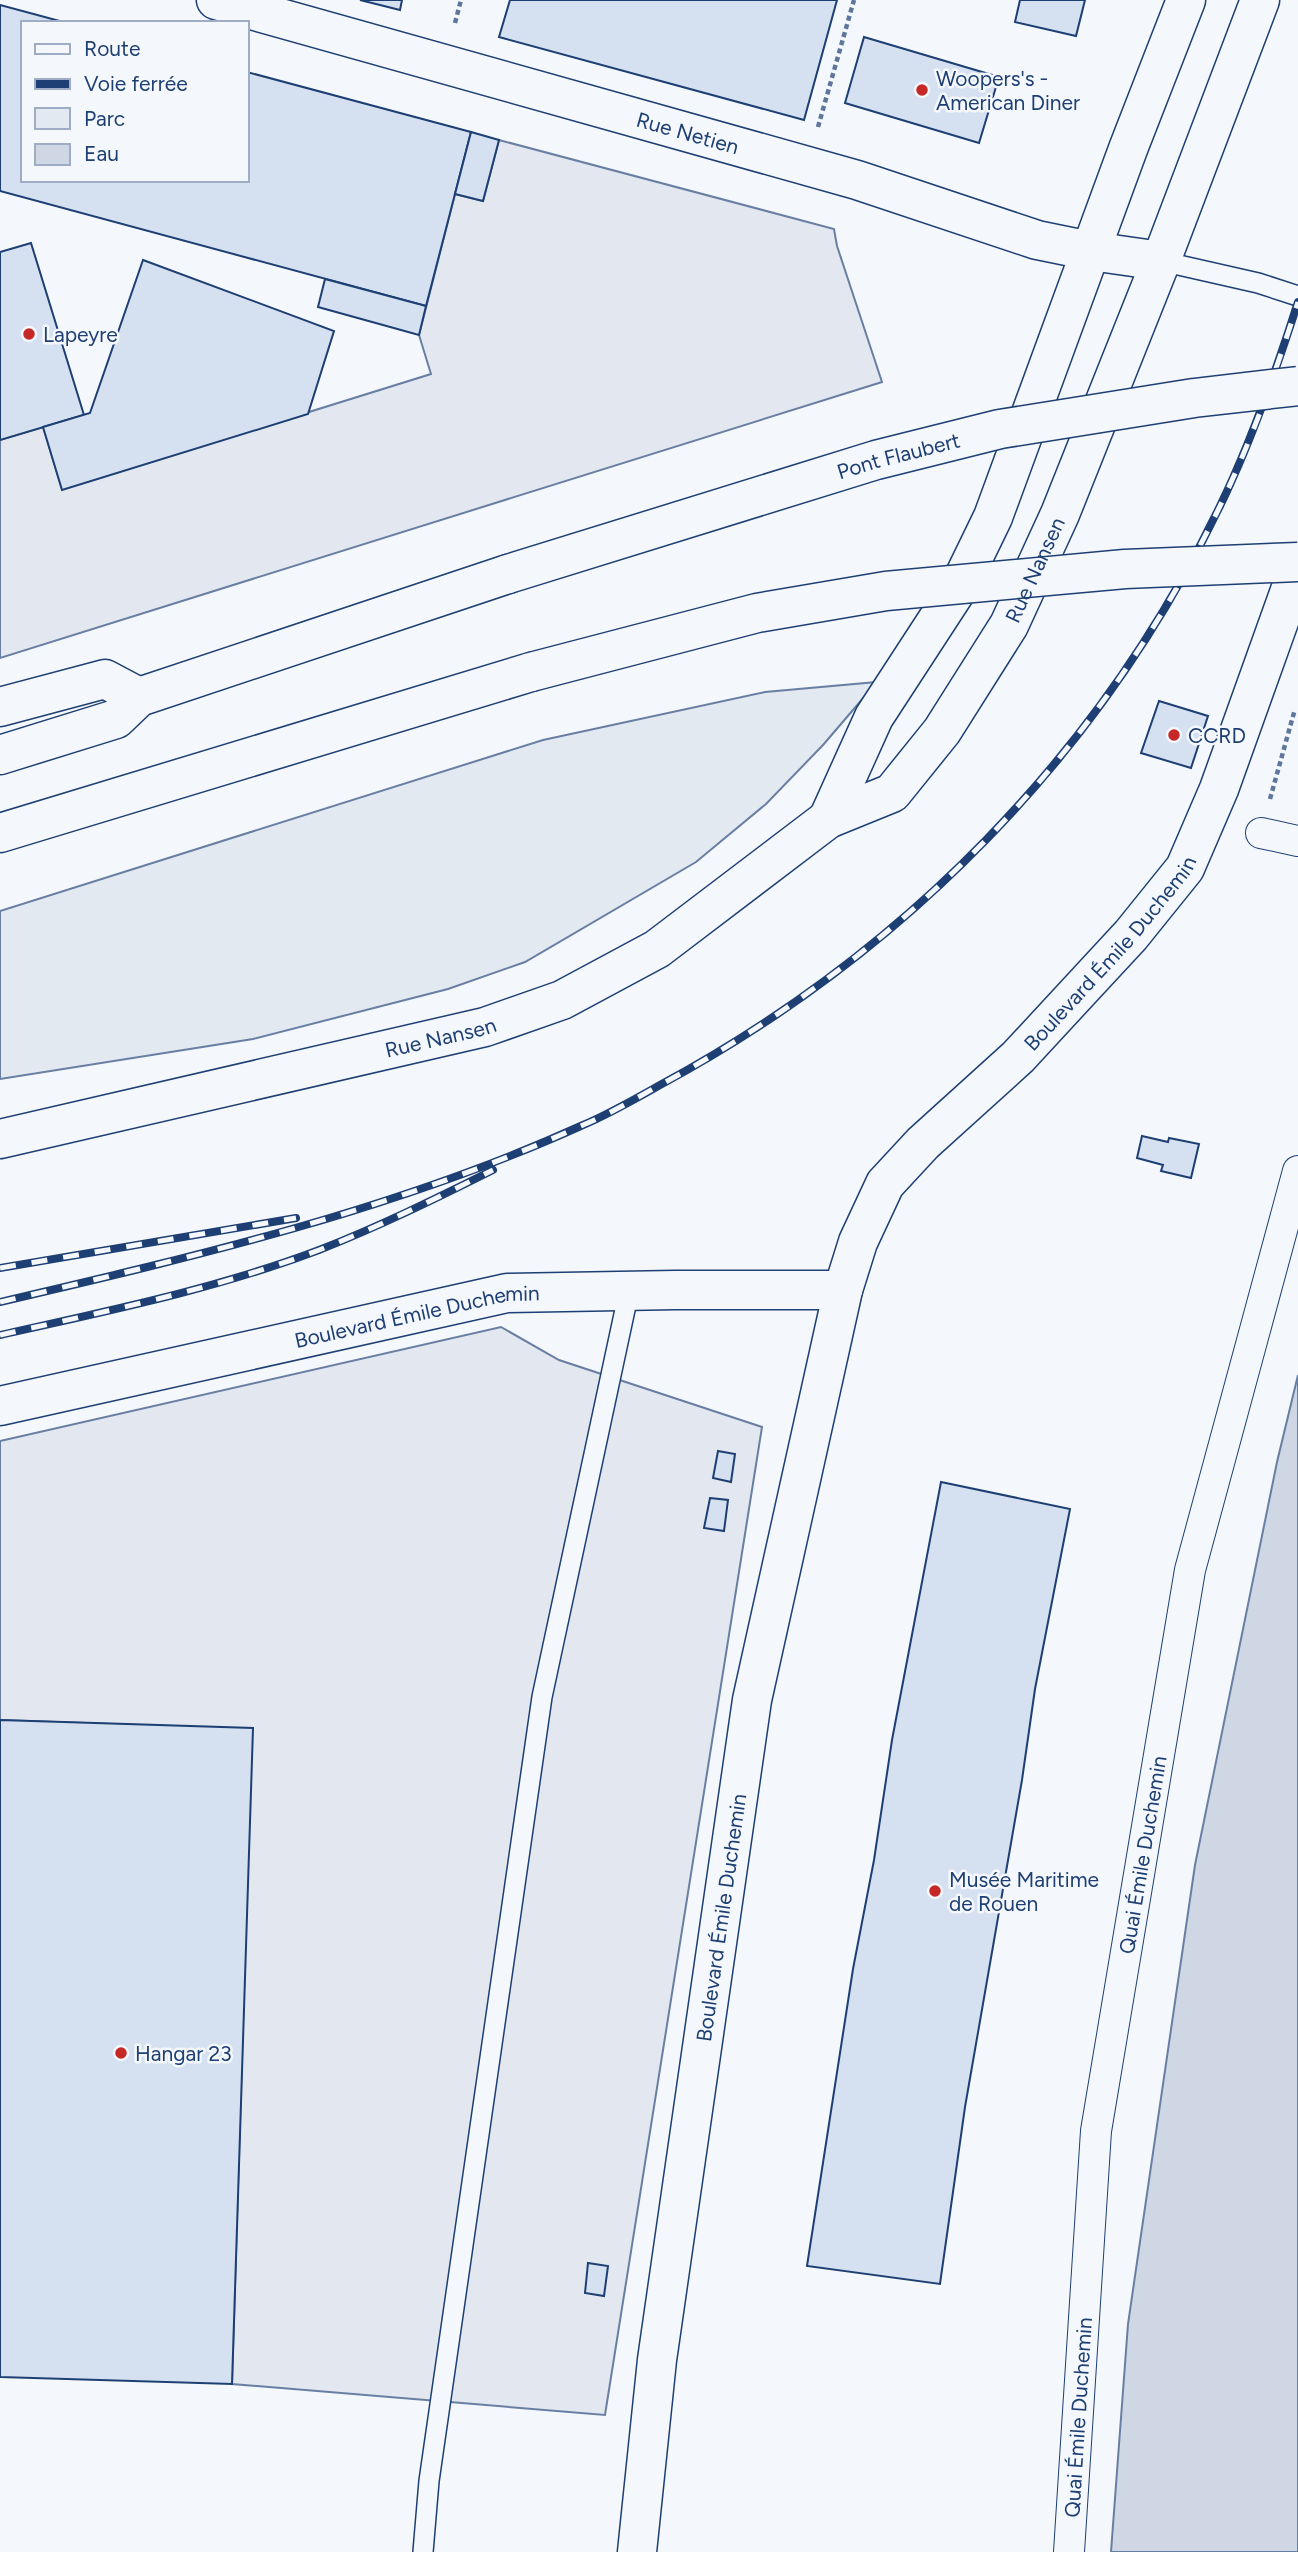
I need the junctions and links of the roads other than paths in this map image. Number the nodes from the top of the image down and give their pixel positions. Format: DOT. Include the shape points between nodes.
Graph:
graph roads {
  1 [pos="216,0"];
  2 [pos="1186,0"];
  3 [pos="1260,0"];
  4 [pos="1091,251"];
  5 [pos="1161,261"];
  6 [pos="1298,296"];
  7 [pos="1298,386"];
  8 [pos="1298,563"];
  9 [pos="139,697"];
  10 [pos="0,707"];
  11 [pos="0,755"];
  12 [pos="828,819"];
  13 [pos="1261,833"];
  14 [pos="4,834"];
  15 [pos="1298,841"];
  16 [pos="0,1139"];
  17 [pos="1298,1171"];
  18 [pos="842,1290"];
  19 [pos="629,1291"];
  20 [pos="0,1406"];
  21 [pos="423,2552"];
  22 [pos="637,2552"];
  23 [pos="1069,2552"];
  1 -- 4 [label="main road, Rue Netien" via="857,180 1037,240"];
  2 -- 4 [label="main road, Rue Nansen"];
  3 -- 5 [label="main road, Rue Nansen"];
  4 -- 5 [label="main road, Rue Netien"];
  4 -- 12 [label="main road, Rue Nansen" via="993,517 960,585 874,717"];
  5 -- 6 [label="lane"];
  5 -- 12 [label="main road, Rue Nansen" via="1060,514 1009,625 942,731 892,793"];
  7 -- 9 [label="main road, Pont Flaubert, bridge" via="1000,429 876,460 508,574"];
  8 -- 14 [label="main road, bridge" via="1125,569 886,591 757,613 531,672"];
  8 -- 18 [label="main road, Boulevard Émile Duchemin" via="1219,789 1185,868 1131,935 1018,1057 922,1143 885,1184"];
  9 -- 10 [label="main road" via="104,679"];
  9 -- 11 [label="main road" via="116,719"];
  12 -- 16 [label="main road, Rue Nansen" via="657,949 562,1000 485,1027"];
  13 -- 15 [label="street"];
  17 -- 23 [label="street, Quai Émile Duchemin" via="1190,1570 1096,2131"];
  18 -- 19 [label="main road, Boulevard Émile Duchemin"];
  18 -- 22 [label="main road, Boulevard Émile Duchemin" via="752,1700 657,2360"];
  19 -- 20 [label="main road, Boulevard Émile Duchemin" via="507,1293"];
  19 -- 21 [label="lane" via="542,1697 431,2467"];
}
